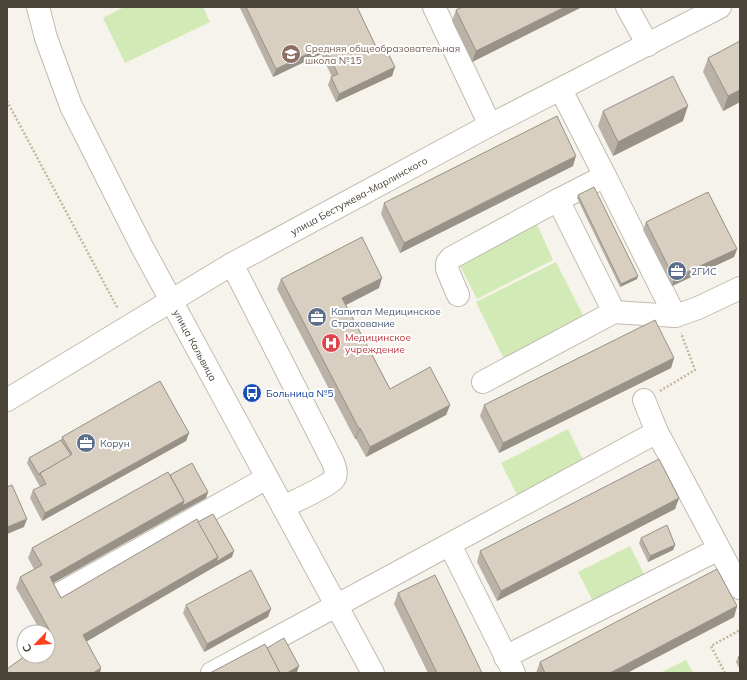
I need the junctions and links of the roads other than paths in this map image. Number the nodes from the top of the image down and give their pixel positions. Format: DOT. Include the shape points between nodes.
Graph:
graph roads {
  1 [pos="38,7"];
  2 [pos="434,7"];
  3 [pos="627,7"];
  4 [pos="720,7"];
  5 [pos="648,45"];
  6 [pos="561,90"];
  7 [pos="490,125"];
  8 [pos="605,176"];
  9 [pos="558,200"];
  10 [pos="232,264"];
  11 [pos="740,288"];
  12 [pos="458,295"];
  13 [pos="172,301"];
  14 [pos="614,312"];
  15 [pos="675,316"];
  16 [pos="484,382"];
  17 [pos="7,400"];
  18 [pos="644,400"];
  19 [pos="657,432"];
  20 [pos="267,478"];
  21 [pos="283,507"];
  22 [pos="450,545"];
  23 [pos="719,549"];
  24 [pos="740,588"];
  25 [pos="61,593"];
  26 [pos="336,606"];
  27 [pos="509,665"];
  28 [pos="212,673"];
  29 [pos="373,673"];
  1 -- 13 [label="street, улица Кальвица" via="46,38 71,106"];
  2 -- 7 [label="street"];
  3 -- 5 [label="street"];
  4 -- 5 [label="street, улица Бестужева-Марлинского"];
  5 -- 6 [label="street, улица Бестужева-Марлинского"];
  6 -- 7 [label="street, улица Бестужева-Марлинского"];
  6 -- 8 [label="street"];
  7 -- 10 [label="street, улица Бестужева-Марлинского"];
  8 -- 9 [label="street"];
  8 -- 15 [label="street"];
  9 -- 12 [label="street" via="451,258 447,263 447,269"];
  9 -- 14 [label="street"];
  10 -- 13 [label="street, улица Бестужева-Марлинского"];
  10 -- 21 [label="street" via="334,462 334,480"];
  11 -- 15 [label="street"];
  13 -- 17 [label="street, улица Бестужева-Марлинского"];
  13 -- 20 [label="street, улица Кальвица"];
  14 -- 15 [label="street"];
  14 -- 16 [label="street"];
  18 -- 19 [label="street"];
  19 -- 22 [label="street"];
  19 -- 23 [label="street"];
  20 -- 21 [label="street, улица Кальвица"];
  20 -- 25 [label="street"];
  21 -- 26 [label="street, улица Кальвица"];
  22 -- 26 [label="street"];
  22 -- 27 [label="street"];
  23 -- 24 [label="street"];
  23 -- 27 [label="street"];
  26 -- 28 [label="street"];
  26 -- 29 [label="street, улица Кальвица"];
}
